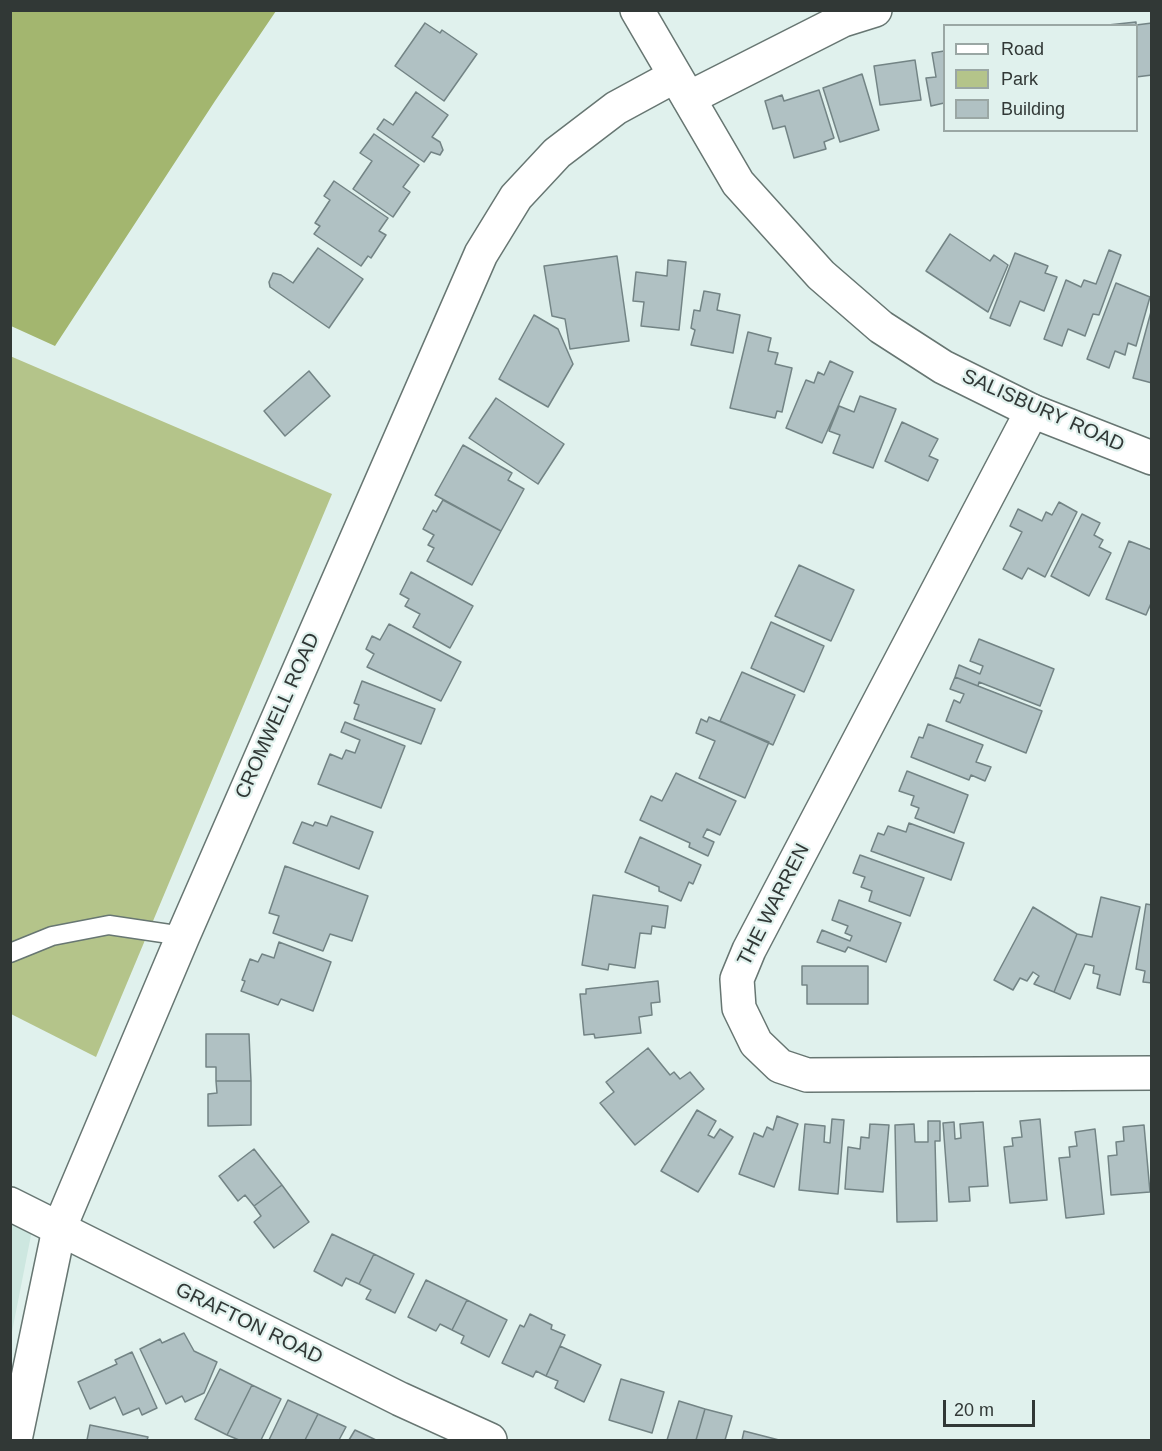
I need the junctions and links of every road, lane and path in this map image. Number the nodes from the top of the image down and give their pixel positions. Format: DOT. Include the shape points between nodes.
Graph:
graph roads {
  1 [pos="637,10"];
  2 [pos="875,10"];
  3 [pos="682,87"];
  4 [pos="1032,411"];
  5 [pos="1152,458"];
  6 [pos="183,936"];
  7 [pos="10,953"];
  8 [pos="1152,1072"];
  9 [pos="10,1204"];
  10 [pos="59,1229"];
  11 [pos="15,1440"];
  12 [pos="490,1440"];
  1 -- 3 [label="street, SALISBURY ROAD"];
  2 -- 3 [label="street, CROMWELL ROAD"];
  3 -- 4 [label="street, SALISBURY ROAD" via="738,183 821,275 881,327 943,367"];
  3 -- 6 [label="street, CROMWELL ROAD" via="616,108 557,153 516,197 481,254"];
  4 -- 5 [label="street, SALISBURY ROAD"];
  4 -- 8 [label="street, THE WARREN" via="749,950 737,979 739,1008 756,1042 780,1066 807,1075"];
  6 -- 7 [label="lane" via="110,925 52,936"];
  6 -- 10 [label="street, CROMWELL ROAD"];
  9 -- 10 [label="street, GRAFTON ROAD"];
  10 -- 11 [label="street, CROMWELL ROAD"];
  10 -- 12 [label="street, GRAFTON ROAD"];
}
